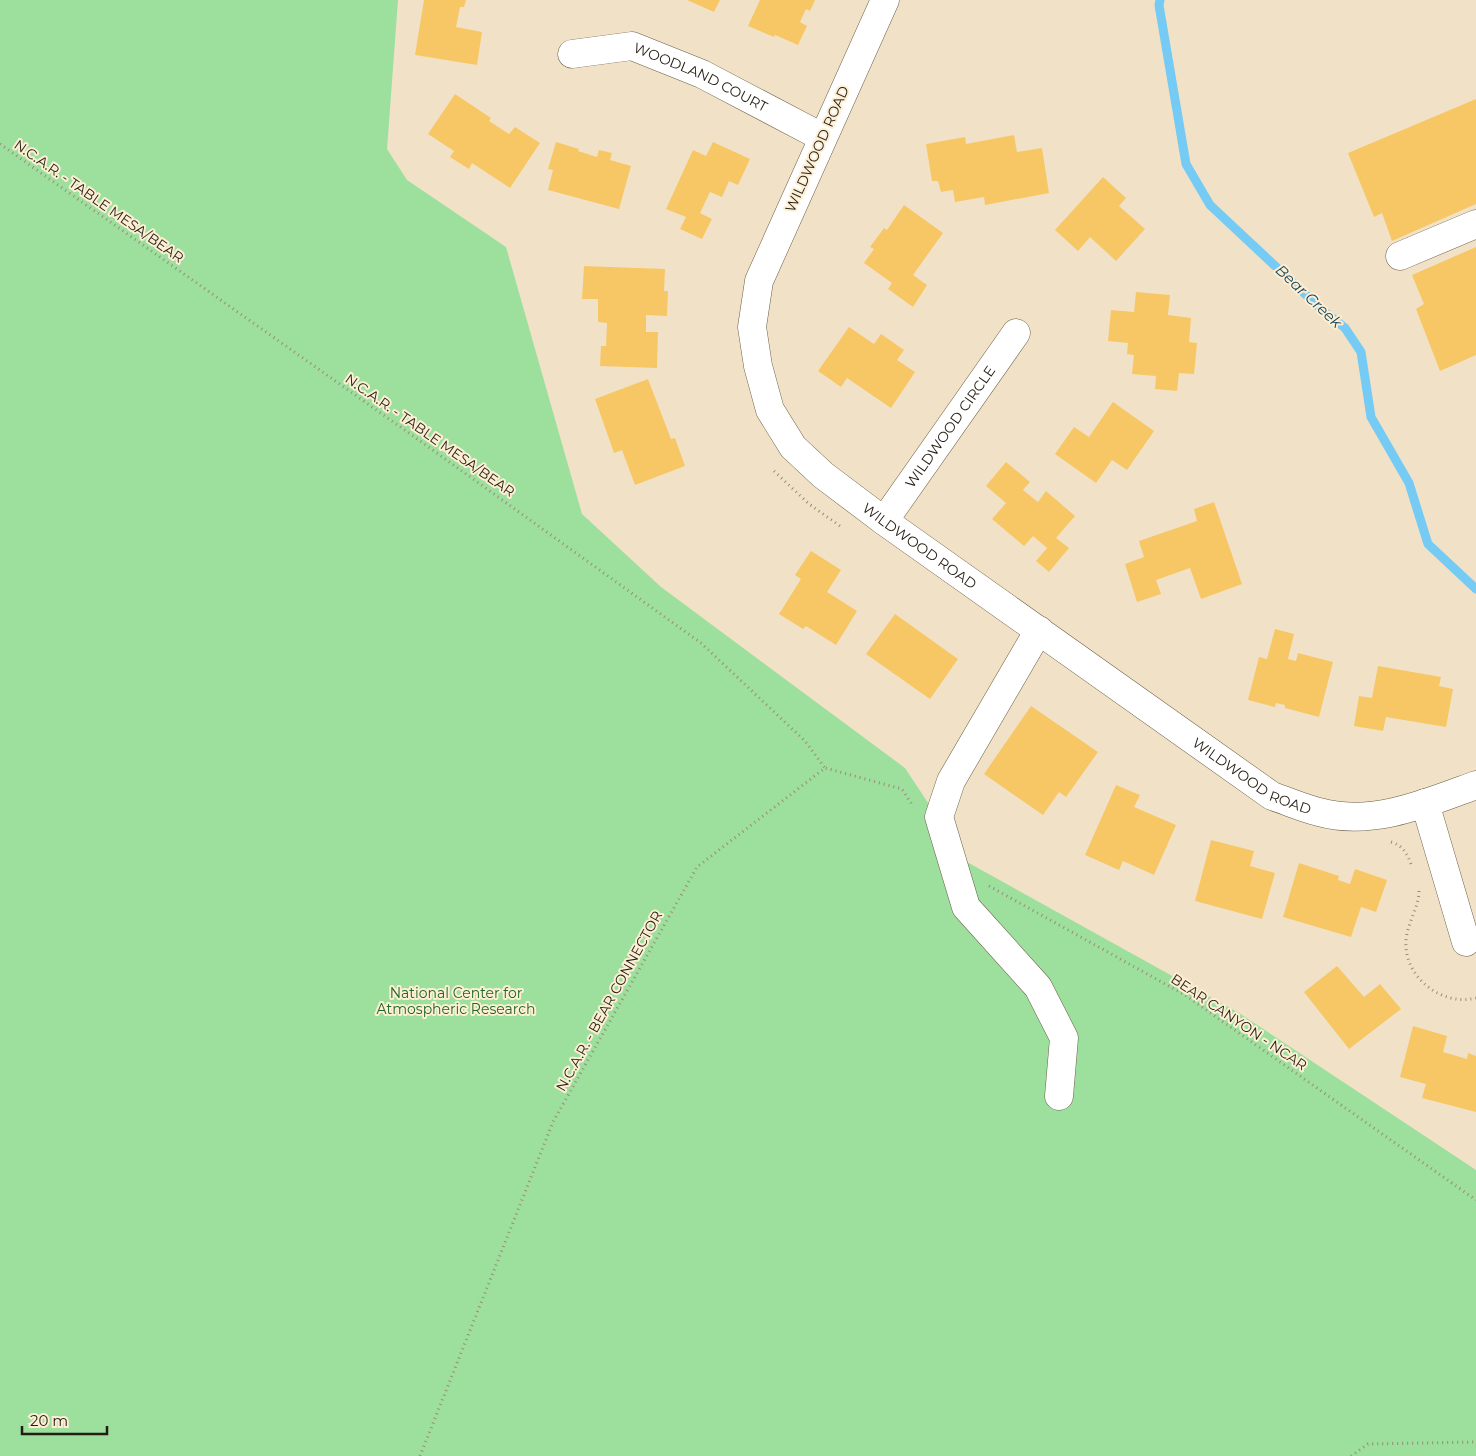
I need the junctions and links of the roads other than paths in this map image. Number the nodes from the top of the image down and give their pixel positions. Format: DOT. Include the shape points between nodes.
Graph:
graph roads {
  1 [pos="885,0"];
  2 [pos="572,54"];
  3 [pos="822,136"];
  4 [pos="1476,224"];
  5 [pos="1400,256"];
  6 [pos="1016,333"];
  7 [pos="884,521"];
  8 [pos="1039,630"];
  9 [pos="1476,785"];
  10 [pos="1424,803"];
  11 [pos="1466,942"];
  12 [pos="1059,1096"];
  1 -- 3 [label="street, WILDWOOD ROAD"];
  2 -- 3 [label="street, WOODLAND COURT" via="632,46 702,74"];
  3 -- 7 [label="street, WILDWOOD ROAD" via="758,281 752,327 758,366 770,410 793,447 823,475"];
  4 -- 5 [label="street"];
  6 -- 7 [label="street, WILDWOOD CIRCLE"];
  7 -- 8 [label="street, WILDWOOD ROAD"];
  8 -- 10 [label="street, WILDWOOD ROAD" via="1272,796 1320,813 1355,817 1393,812"];
  8 -- 12 [label="street" via="951,781 939,818 966,907 1038,987 1064,1038"];
  9 -- 10 [label="street, WILDWOOD ROAD"];
  10 -- 11 [label="street"];
}
